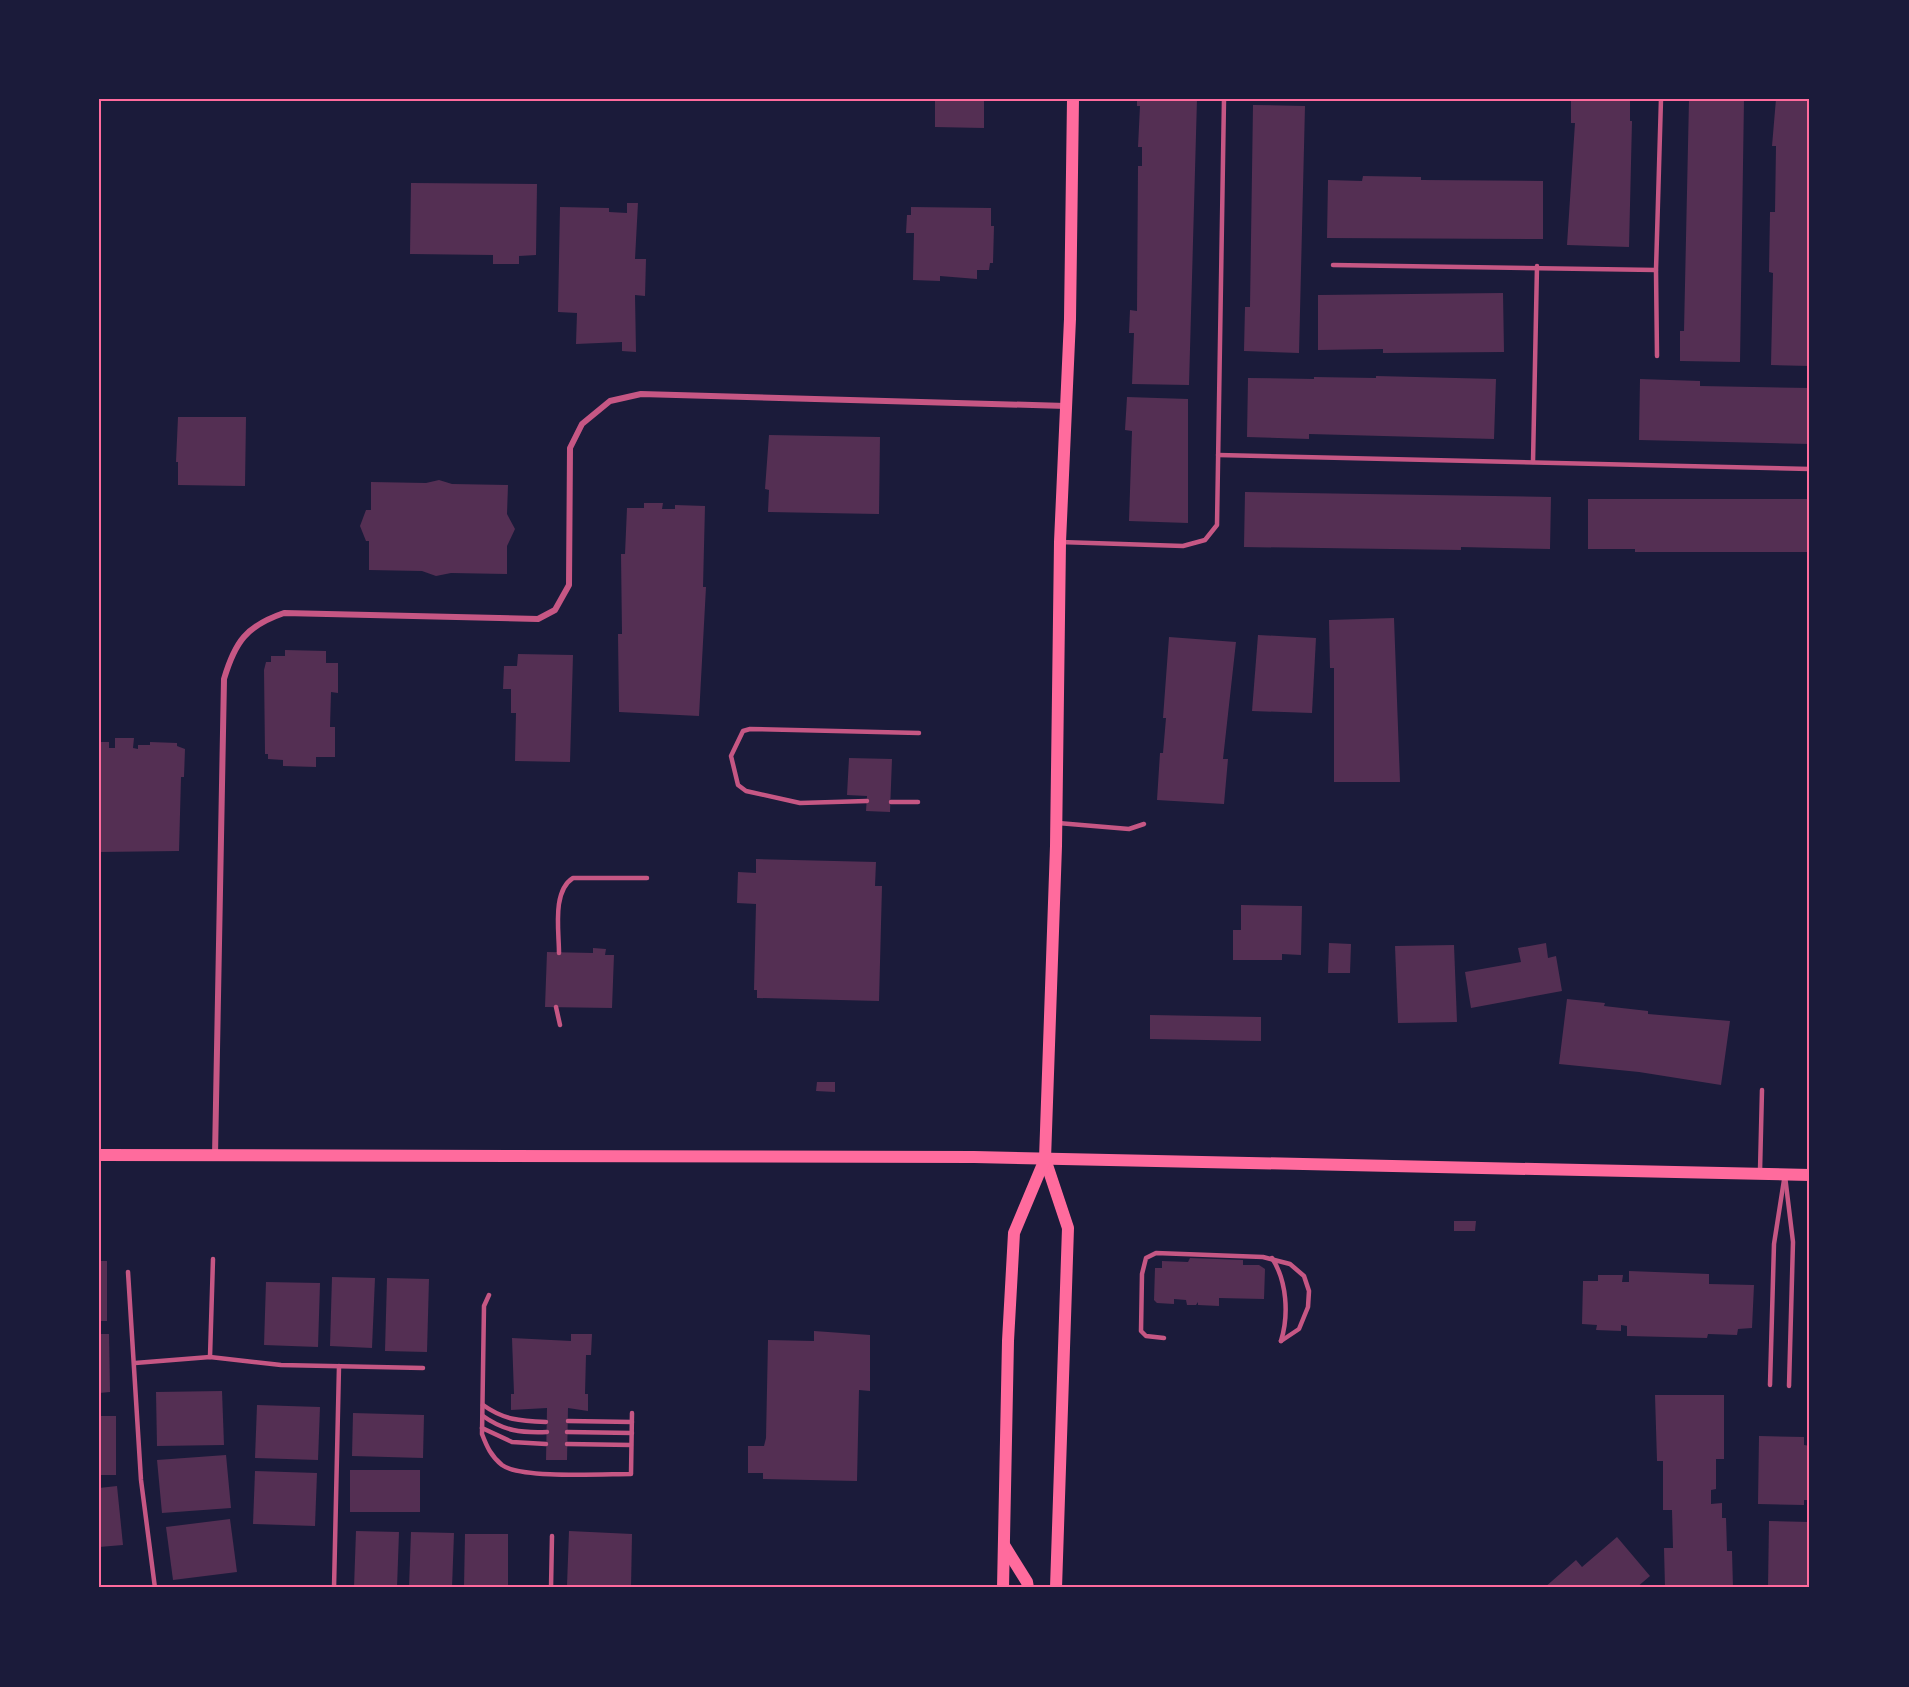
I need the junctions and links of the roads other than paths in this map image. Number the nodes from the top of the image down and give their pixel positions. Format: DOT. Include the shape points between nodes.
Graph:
graph roads {
  1 [pos="1073,99"];
  2 [pos="1224,99"];
  3 [pos="1661,99"];
  4 [pos="1333,264"];
  5 [pos="1537,266"];
  6 [pos="1656,270"];
  7 [pos="1657,356"];
  8 [pos="1067,406"];
  9 [pos="1218,455"];
  10 [pos="1533,462"];
  11 [pos="1810,469"];
  12 [pos="1060,542"];
  13 [pos="919,733"];
  14 [pos="867,801"];
  15 [pos="891,802"];
  16 [pos="918,802"];
  17 [pos="1056,823"];
  18 [pos="1144,824"];
  19 [pos="647,878"];
  20 [pos="559,953"];
  21 [pos="556,1007"];
  22 [pos="560,1025"];
  23 [pos="1762,1090"];
  24 [pos="99,1155"];
  25 [pos="215,1157"];
  26 [pos="1045,1159"];
  27 [pos="1760,1174"];
  28 [pos="1785,1174"];
  29 [pos="1810,1175"];
  30 [pos="1272,1258"];
  31 [pos="213,1259"];
  32 [pos="128,1272"];
  33 [pos="489,1295"];
  34 [pos="1164,1338"];
  35 [pos="210,1357"];
  36 [pos="135,1363"];
  37 [pos="339,1366"];
  38 [pos="423,1368"];
  39 [pos="1770,1385"];
  40 [pos="1789,1386"];
  41 [pos="483,1405"];
  42 [pos="632,1413"];
  43 [pos="483,1416"];
  44 [pos="568,1421"];
  45 [pos="546,1422"];
  46 [pos="632,1422"];
  47 [pos="482,1428"];
  48 [pos="547,1432"];
  49 [pos="567,1432"];
  50 [pos="632,1434"];
  51 [pos="567,1443"];
  52 [pos="546,1444"];
  53 [pos="632,1445"];
  54 [pos="552,1536"];
  55 [pos="1004,1544"];
  56 [pos="155,1588"];
  57 [pos="334,1588"];
  58 [pos="550,1588"];
  59 [pos="1003,1588"];
  60 [pos="1028,1588"];
  61 [pos="1056,1588"];
  1 -- 8 [label="main road"];
  2 -- 9 [label="lane"];
  3 -- 6 [label="lane"];
  4 -- 5 [label="lane"];
  5 -- 6 [label="lane"];
  5 -- 10 [label="lane"];
  6 -- 7 [label="lane"];
  8 -- 12 [label="main road"];
  8 -- 25 [label="street" via="641,394 610,401 582,424 570,448 569,585 555,610 538,620 284,613 248,631 232,651 224,679"];
  9 -- 10 [label="lane"];
  9 -- 12 [label="lane" via="1217,525 1205,540 1183,546"];
  10 -- 11 [label="lane"];
  12 -- 17 [label="main road"];
  13 -- 14 [label="lane" via="750,729 743,731 731,756 738,785 746,791 800,803"];
  15 -- 16 [label="lane"];
  17 -- 18 [label="lane" via="1129,829"];
  17 -- 26 [label="main road"];
  19 -- 20 [label="lane" via="567,881 560,897"];
  21 -- 22 [label="lane"];
  23 -- 27 [label="lane"];
  24 -- 25 [label="main road"];
  25 -- 26 [label="main road"];
  26 -- 27 [label="main road"];
  26 -- 55 [label="main road" via="1014,1233"];
  26 -- 61 [label="main road" via="1068,1228"];
  27 -- 28 [label="main road"];
  28 -- 29 [label="main road"];
  28 -- 39 [label="lane" via="1774,1245"];
  28 -- 40 [label="lane" via="1793,1242"];
  30 -- 30 [label="lane" via="1290,1264 1304,1276 1309,1291 1308,1307 1299,1329 1281,1341 1286,1326 1283,1287"];
  30 -- 34 [label="lane" via="1150,1254 1142,1274 1141,1331 1146,1336"];
  31 -- 35 [label="lane"];
  32 -- 36 [label="lane"];
  33 -- 41 [label="lane" via="484,1306"];
  35 -- 36 [label="lane"];
  35 -- 37 [label="lane" via="281,1365"];
  36 -- 56 [label="lane" via="141,1480"];
  37 -- 38 [label="lane"];
  37 -- 57 [label="lane"];
  41 -- 43 [label="lane"];
  41 -- 45 [label="lane" via="500,1418"];
  42 -- 46 [label="lane"];
  43 -- 47 [label="lane"];
  43 -- 48 [label="lane" via="507,1430"];
  44 -- 46 [label="lane"];
  46 -- 50 [label="lane"];
  47 -- 52 [label="lane" via="512,1442"];
  47 -- 53 [label="lane" via="488,1452 504,1466 522,1473 631,1474"];
  49 -- 50 [label="lane"];
  50 -- 53 [label="lane"];
  51 -- 53 [label="lane"];
  54 -- 58 [label="lane"];
  55 -- 59 [label="main road"];
  55 -- 60 [label="main road"];
}
